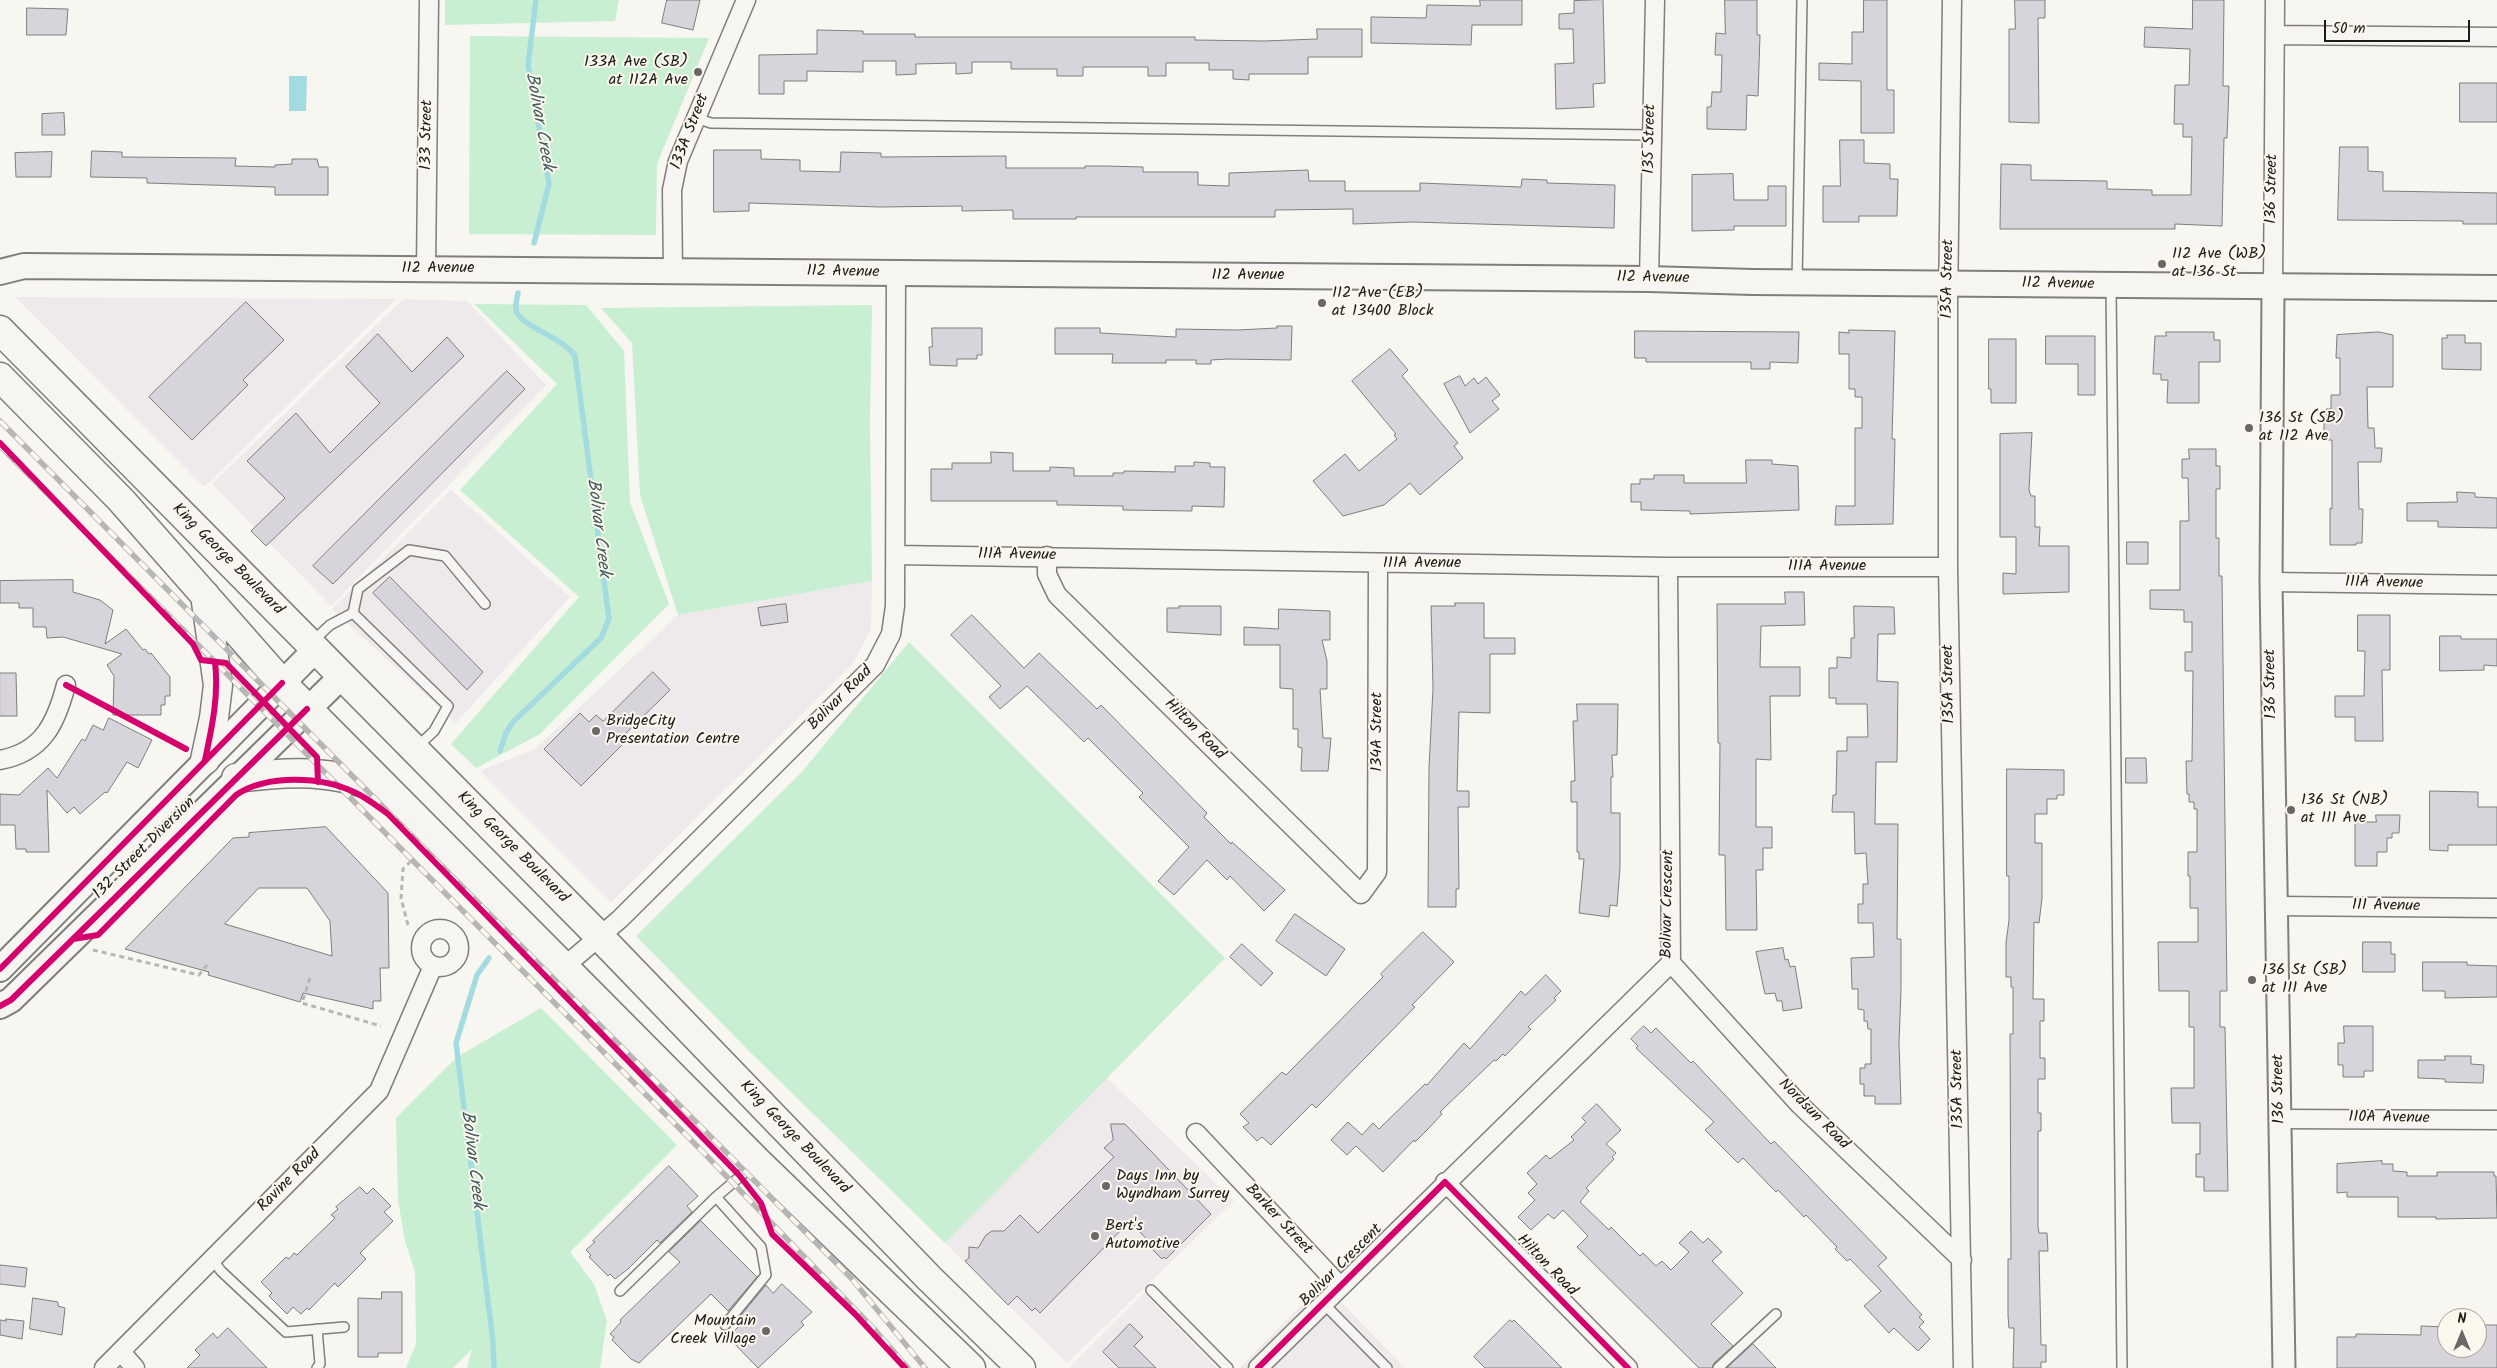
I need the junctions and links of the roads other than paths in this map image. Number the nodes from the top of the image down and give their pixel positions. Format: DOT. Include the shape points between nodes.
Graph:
graph roads {
  1 [pos="429,0"];
  2 [pos="746,0"];
  3 [pos="1655,0"];
  4 [pos="1802,0"];
  5 [pos="1952,0"];
  6 [pos="2275,0"];
  7 [pos="2275,35"];
  8 [pos="2497,37"];
  9 [pos="696,118"];
  10 [pos="1651,135"];
  11 [pos="426,269"];
  12 [pos="673,271"];
  13 [pos="0,272"];
  14 [pos="896,274"];
  15 [pos="1649,279"];
  16 [pos="1797,282"];
  17 [pos="1948,284"];
  18 [pos="2111,286"];
  19 [pos="2273,287"];
  20 [pos="2497,288"];
  21 [pos="0,330"];
  22 [pos="0,377"];
  23 [pos="896,555"];
  24 [pos="1047,556"];
  25 [pos="1378,564"];
  26 [pos="1668,567"];
  27 [pos="1948,567"];
  28 [pos="2271,582"];
  29 [pos="2497,585"];
  30 [pos="206,595"];
  31 [pos="485,604"];
  32 [pos="353,613"];
  33 [pos="313,646"];
  34 [pos="342,676"];
  35 [pos="282,683"];
  36 [pos="66,685"];
  37 [pos="307,709"];
  38 [pos="415,750"];
  39 [pos="0,760"];
  40 [pos="205,760"];
  41 [pos="236,778"];
  42 [pos="392,793"];
  43 [pos="1361,894"];
  44 [pos="2275,906"];
  45 [pos="2497,908"];
  46 [pos="600,937"];
  47 [pos="1671,963"];
  48 [pos="433,966"];
  49 [pos="566,966"];
  50 [pos="0,969"];
  51 [pos="0,1006"];
  52 [pos="2280,1119"];
  53 [pos="2497,1120"];
  54 [pos="1196,1133"];
  55 [pos="758,1162"];
  56 [pos="1445,1182"];
  57 [pos="716,1197"];
  58 [pos="212,1259"];
  59 [pos="1962,1260"];
  60 [pos="1340,1286"];
  61 [pos="1151,1290"];
  62 [pos="620,1291"];
  63 [pos="1323,1304"];
  64 [pos="1776,1314"];
  65 [pos="725,1325"];
  66 [pos="344,1327"];
  67 [pos="317,1329"];
  68 [pos="121,1352"];
  69 [pos="104,1368"];
  70 [pos="135,1368"];
  71 [pos="317,1368"];
  72 [pos="971,1368"];
  73 [pos="1021,1368"];
  74 [pos="1228,1368"];
  75 [pos="1258,1368"];
  76 [pos="1387,1368"];
  77 [pos="1628,1368"];
  78 [pos="1718,1368"];
  79 [pos="1963,1368"];
  80 [pos="2122,1368"];
  81 [pos="2284,1368"];
  1 -- 11 [label="street, 133 Street"];
  2 -- 9 [label="street, 133A Street"];
  3 -- 10 [label="street, 135 Street"];
  4 -- 16 [label="lane"];
  5 -- 17 [label="street, 135A Street"];
  6 -- 7 [label="street, 136 Street"];
  7 -- 8 [label="street"];
  7 -- 19 [label="street, 136 Street"];
  9 -- 10 [label="lane" via="711,123"];
  9 -- 12 [label="street, 133A Street" via="674,175"];
  10 -- 15 [label="street, 135 Street"];
  11 -- 12 [label="main road, 112 Avenue"];
  11 -- 13 [label="main road, 112 Avenue" via="24,266"];
  12 -- 14 [label="main road, 112 Avenue"];
  14 -- 15 [label="main road, 112 Avenue"];
  14 -- 23 [label="street, Bolivar Road"];
  15 -- 16 [label="main road, 112 Avenue"];
  16 -- 17 [label="main road, 112 Avenue"];
  17 -- 18 [label="main road, 112 Avenue"];
  17 -- 27 [label="street, 135A Street"];
  18 -- 19 [label="main road, 112 Avenue"];
  18 -- 80 [label="lane"];
  19 -- 20 [label="main road, 112 Avenue"];
  19 -- 28 [label="street, 136 Street"];
  21 -- 33 [label="main road, King George Boulevard"];
  22 -- 30 [label="main road" via="121,500"];
  23 -- 24 [label="street, 111A Avenue"];
  23 -- 46 [label="street, Bolivar Road" via="891,634 875,665"];
  24 -- 25 [label="street, 111A Avenue"];
  24 -- 43 [label="street, Hilton Road" via="1047,574 1057,595"];
  25 -- 26 [label="street, 111A Avenue"];
  25 -- 43 [label="street, 134A Street" via="1377,872"];
  26 -- 27 [label="street, 111A Avenue"];
  26 -- 47 [label="street, Bolivar Crescent"];
  27 -- 59 [label="street, 135A Street"];
  28 -- 29 [label="street, 111A Avenue"];
  28 -- 44 [label="street, 136 Street"];
  30 -- 35 [label="main road"];
  30 -- 40 [label="main road" via="218,684"];
  31 -- 32 [label="lane" via="445,556 409,550 358,588"];
  32 -- 33 [label="lane" via="330,625"];
  32 -- 38 [label="lane" via="448,706 434,731"];
  33 -- 34 [label="main road, King George Boulevard"];
  33 -- 35 [label="main road, 132 Street Diversion"];
  34 -- 37 [label="main road, 132 Street Diversion"];
  34 -- 38 [label="main road, King George Boulevard"];
  35 -- 37 [label="main road"];
  35 -- 40 [label="main road, 132 Street Diversion"];
  36 -- 39 [label="street" via="58,712 41,739 30,749"];
  37 -- 41 [label="main road, 132 Street Diversion"];
  37 -- 42 [label="main road"];
  38 -- 46 [label="main road, King George Boulevard"];
  40 -- 50 [label="main road, 132 Street Diversion"];
  41 -- 42 [label="main road" via="285,772 317,773 356,780"];
  41 -- 51 [label="main road, 132 Street Diversion" via="11,1000"];
  42 -- 49 [label="main road"];
  44 -- 45 [label="street, 111 Avenue"];
  44 -- 52 [label="street, 136 Street"];
  46 -- 49 [label="street, Bolivar Road"];
  46 -- 73 [label="main road, King George Boulevard" via="929,1278"];
  47 -- 56 [label="street, Bolivar Crescent"];
  47 -- 59 [label="street, Nordsun Road" via="1799,1104"];
  48 -- 58 [label="street, Ravine Road" via="379,1090"];
  49 -- 55 [label="main road"];
  52 -- 53 [label="street, 110A Avenue"];
  52 -- 81 [label="street, 136 Street"];
  54 -- 60 [label="street, Barker Street"];
  55 -- 57 [label="lane"];
  55 -- 72 [label="main road"];
  56 -- 60 [label="street, Bolivar Crescent"];
  56 -- 77 [label="street, Hilton Road"];
  57 -- 62 [label="lane"];
  57 -- 65 [label="lane" via="761,1247 766,1275"];
  58 -- 67 [label="lane" via="286,1332"];
  58 -- 68 [label="street, Ravine Road"];
  59 -- 79 [label="street, 135A Street"];
  60 -- 63 [label="street, Bolivar Crescent"];
  61 -- 74 [label="lane"];
  63 -- 75 [label="street, Bolivar Crescent"];
  63 -- 76 [label="lane"];
  64 -- 78 [label="lane"];
  66 -- 67 [label="lane"];
  67 -- 71 [label="lane" via="320,1364"];
  68 -- 69 [label="street, Ravine Road"];
  68 -- 70 [label="street"];
}
